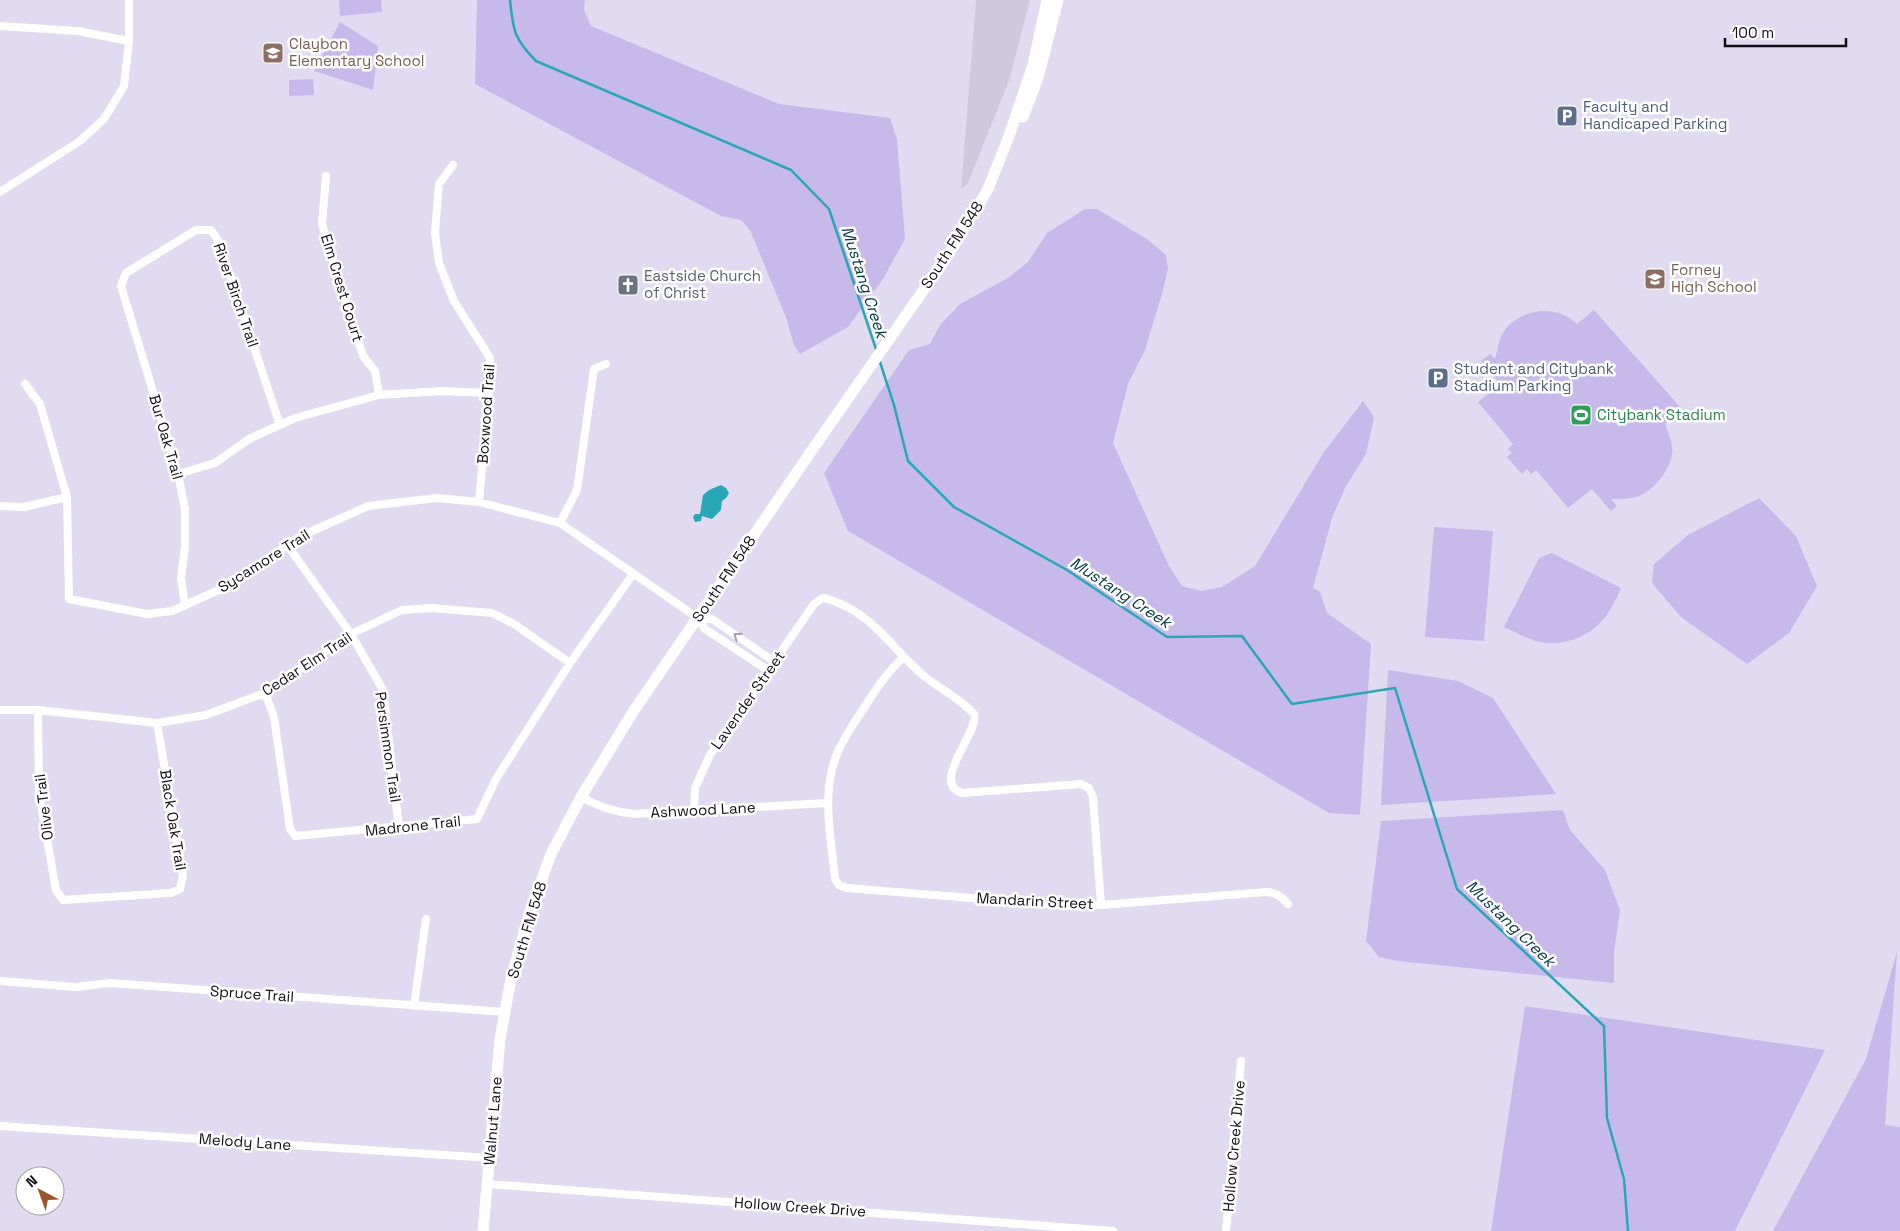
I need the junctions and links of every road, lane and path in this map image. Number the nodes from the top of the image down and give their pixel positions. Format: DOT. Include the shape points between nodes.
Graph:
graph roads {
  1 [pos="129,0"];
  2 [pos="1047,0"];
  3 [pos="1058,0"];
  4 [pos="0,26"];
  5 [pos="129,41"];
  6 [pos="454,165"];
  7 [pos="996,172"];
  8 [pos="326,176"];
  9 [pos="0,192"];
  10 [pos="126,273"];
  11 [pos="606,364"];
  12 [pos="25,384"];
  13 [pos="488,393"];
  14 [pos="379,395"];
  15 [pos="280,425"];
  16 [pos="178,474"];
  17 [pos="67,497"];
  18 [pos="479,502"];
  19 [pos="0,506"];
  20 [pos="560,523"];
  21 [pos="287,545"];
  22 [pos="633,574"];
  23 [pos="185,606"];
  24 [pos="698,618"];
  25 [pos="351,634"];
  26 [pos="904,658"];
  27 [pos="775,662"];
  28 [pos="570,663"];
  29 [pos="769,671"];
  30 [pos="265,693"];
  31 [pos="0,710"];
  32 [pos="38,710"];
  33 [pos="157,723"];
  34 [pos="581,797"];
  35 [pos="827,803"];
  36 [pos="694,811"];
  37 [pos="399,828"];
  38 [pos="63,900"];
  39 [pos="1288,904"];
  40 [pos="1101,905"];
  41 [pos="426,919"];
  42 [pos="0,981"];
  43 [pos="414,1006"];
  44 [pos="505,1012"];
  45 [pos="1241,1060"];
  46 [pos="0,1126"];
  47 [pos="490,1158"];
  48 [pos="487,1184"];
  49 [pos="483,1231"];
  50 [pos="1113,1231"];
  51 [pos="1226,1231"];
  1 -- 5 [label="street"];
  2 -- 7 [label="main road, South FM 548" via="1033,64"];
  3 -- 7 [label="main road, South FM 548" via="1038,78 1003,166"];
  4 -- 5 [label="street" via="78,31"];
  5 -- 9 [label="street" via="124,86 104,119 80,140"];
  6 -- 13 [label="street, Boxwood Trail" via="439,184 435,232 439,262 454,301 490,358"];
  7 -- 24 [label="main road, South FM 548" via="960,236"];
  8 -- 14 [label="street, Elm Crest Court" via="322,224 363,356 375,371"];
  10 -- 15 [label="street, River Birch Trail" via="196,230 211,230 219,242"];
  10 -- 16 [label="street, Bur Oak Trail" via="121,286"];
  11 -- 20 [label="street" via="594,370 577,490"];
  12 -- 17 [label="street" via="40,404"];
  13 -- 14 [label="street" via="442,391"];
  13 -- 18 [label="street, Boxwood Trail"];
  14 -- 15 [label="street"];
  15 -- 16 [label="street" via="249,439 215,463"];
  16 -- 23 [label="street, Bur Oak Trail" via="185,509 181,578"];
  17 -- 19 [label="street" via="24,507"];
  17 -- 23 [label="street, Sycamore Trail" via="69,599 147,614"];
  18 -- 20 [label="street, Sycamore Trail"];
  18 -- 21 [label="street, Sycamore Trail" via="437,498 368,506"];
  20 -- 22 [label="street, Sycamore Trail"];
  21 -- 23 [label="street, Sycamore Trail" via="232,584"];
  21 -- 25 [label="street, Persimmon Trail"];
  22 -- 24 [label="street, Sycamore Trail"];
  22 -- 28 [label="street, Madrone Trail"];
  27 -- 24 [label="street, Sycamore Trail, one-way" via="712,618"];
  24 -- 29 [label="street, Sycamore Trail" via="705,630"];
  24 -- 34 [label="main road, South FM 548" via="633,712"];
  25 -- 28 [label="street, Cedar Elm Trail" via="402,610 432,608 492,613 514,624"];
  25 -- 30 [label="street, Cedar Elm Trail"];
  25 -- 37 [label="street, Persimmon Trail" via="383,690"];
  26 -- 27 [label="street, Lavender Street" via="883,633 860,614 823,598 814,604"];
  26 -- 35 [label="street" via="885,676 848,732 836,756"];
  26 -- 40 [label="street" via="969,708 976,718 957,759 951,779 954,788 962,793 1081,784 1089,788 1093,797"];
  27 -- 29 [label="street, Lavender Street"];
  28 -- 37 [label="street, Madrone Trail" via="496,779 477,819"];
  29 -- 36 [label="street, Lavender Street" via="704,766 695,788"];
  30 -- 33 [label="street, Cedar Elm Trail" via="206,715"];
  30 -- 37 [label="street, Madrone Trail" via="274,717 290,829 295,836"];
  31 -- 32 [label="street, Cedar Elm Trail"];
  32 -- 33 [label="street, Cedar Elm Trail"];
  32 -- 38 [label="street, Olive Trail" via="39,794 56,890"];
  33 -- 38 [label="street, Black Oak Trail" via="183,876 180,889 171,893"];
  34 -- 36 [label="street, Ashwood Lane" via="616,812"];
  34 -- 44 [label="main road, South FM 548" via="551,854 532,906"];
  35 -- 36 [label="street, Ashwood Lane"];
  35 -- 40 [label="street, Mandarin Street" via="835,879 847,888 1071,906"];
  39 -- 40 [label="street, Mandarin Street" via="1282,897 1267,892"];
  41 -- 43 [label="street"];
  42 -- 43 [label="street, Spruce Trail" via="76,986 121,984"];
  43 -- 44 [label="street, Spruce Trail"];
  44 -- 47 [label="main road, Walnut Lane"];
  45 -- 51 [label="street, Hollow Creek Drive"];
  46 -- 47 [label="street, Melody Lane"];
  47 -- 48 [label="main road, Walnut Lane"];
  48 -- 49 [label="main road, Walnut Lane"];
  48 -- 50 [label="street, Hollow Creek Drive"];
}
